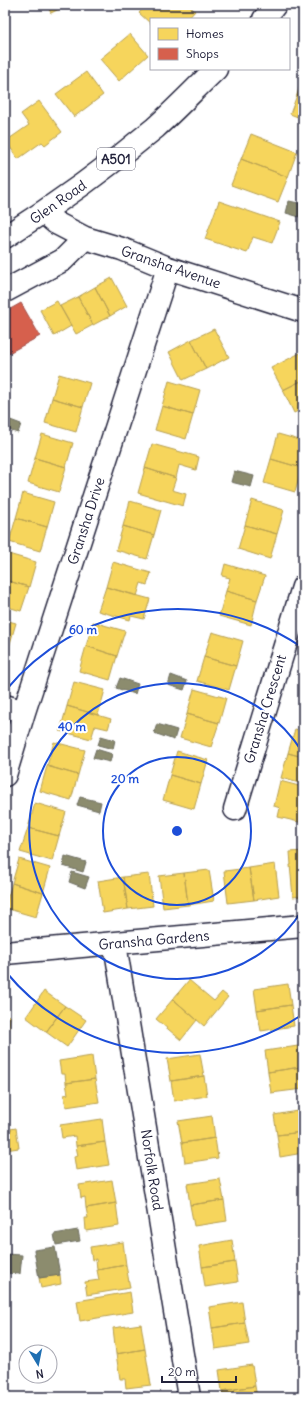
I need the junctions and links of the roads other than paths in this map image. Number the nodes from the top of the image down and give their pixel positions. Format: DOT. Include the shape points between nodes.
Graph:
graph roads {
  1 [pos="275,5"];
  2 [pos="265,18"];
  3 [pos="215,70"];
  4 [pos="44,213"];
  5 [pos="5,237"];
  6 [pos="85,238"];
  7 [pos="168,268"];
  8 [pos="5,291"];
  9 [pos="303,311"];
  10 [pos="303,587"];
  11 [pos="15,709"];
  12 [pos="5,775"];
  13 [pos="235,809"];
  14 [pos="303,926"];
  15 [pos="115,944"];
  16 [pos="5,953"];
  17 [pos="189,1397"];
  1 -- 2 [label="street"];
  3 -- 4 [label="street, Glen Road / A501" via="156,127"];
  4 -- 5 [label="street, Glen Road / A501"];
  4 -- 6 [label="street, Gransha Avenue" via="56,223"];
  6 -- 7 [label="street, Gransha Avenue" via="122,249"];
  6 -- 8 [label="street" via="62,260"];
  7 -- 9 [label="street, Gransha Avenue"];
  7 -- 11 [label="street, Gransha Drive"];
  10 -- 13 [label="street, Gransha Crescent"];
  11 -- 12 [label="street, Gransha Drive"];
  14 -- 15 [label="street, Gransha Gardens"];
  15 -- 16 [label="street, Gransha Gardens"];
  15 -- 17 [label="street, Norfolk Road"];
}
